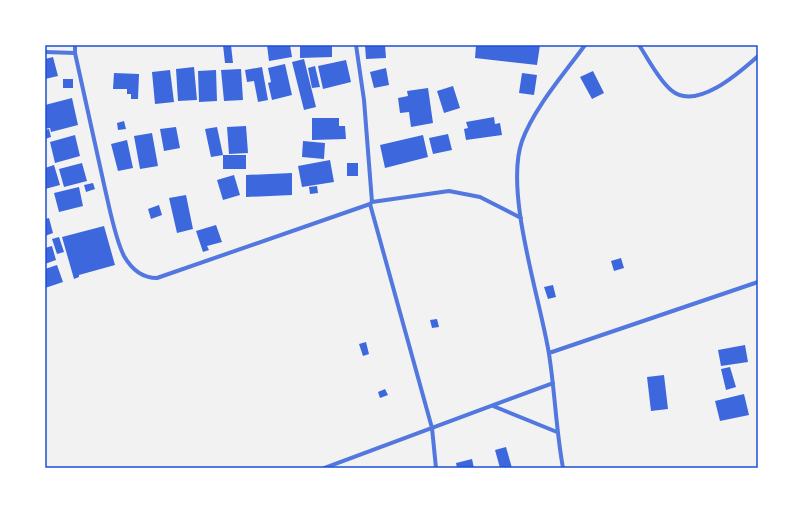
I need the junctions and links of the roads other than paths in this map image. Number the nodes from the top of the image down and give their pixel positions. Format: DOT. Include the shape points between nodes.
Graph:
graph roads {
  1 [pos="75,45"];
  2 [pos="356,45"];
  3 [pos="585,45"];
  4 [pos="639,45"];
  5 [pos="45,52"];
  6 [pos="75,53"];
  7 [pos="758,56"];
  8 [pos="371,203"];
  9 [pos="521,218"];
  10 [pos="758,282"];
  11 [pos="549,353"];
  12 [pos="553,383"];
  13 [pos="493,406"];
  14 [pos="432,428"];
  15 [pos="557,432"];
  16 [pos="324,468"];
  17 [pos="436,468"];
  18 [pos="563,468"];
  1 -- 6 [label="street"];
  2 -- 8 [label="street" via="364,100"];
  3 -- 9 [label="street" via="532,119 522,142 517,164"];
  4 -- 7 [label="street" via="656,72 671,90 680,96 720,87"];
  5 -- 6 [label="street"];
  6 -- 8 [label="street" via="113,221 124,256 136,272 146,278 157,278"];
  8 -- 9 [label="street" via="449,192 480,197"];
  8 -- 14 [label="street"];
  9 -- 11 [label="street"];
  10 -- 11 [label="street"];
  11 -- 12 [label="street"];
  12 -- 13 [label="street"];
  12 -- 15 [label="street"];
  13 -- 14 [label="street"];
  13 -- 15 [label="street"];
  14 -- 16 [label="street"];
  14 -- 17 [label="street"];
  15 -- 18 [label="street"];
}
